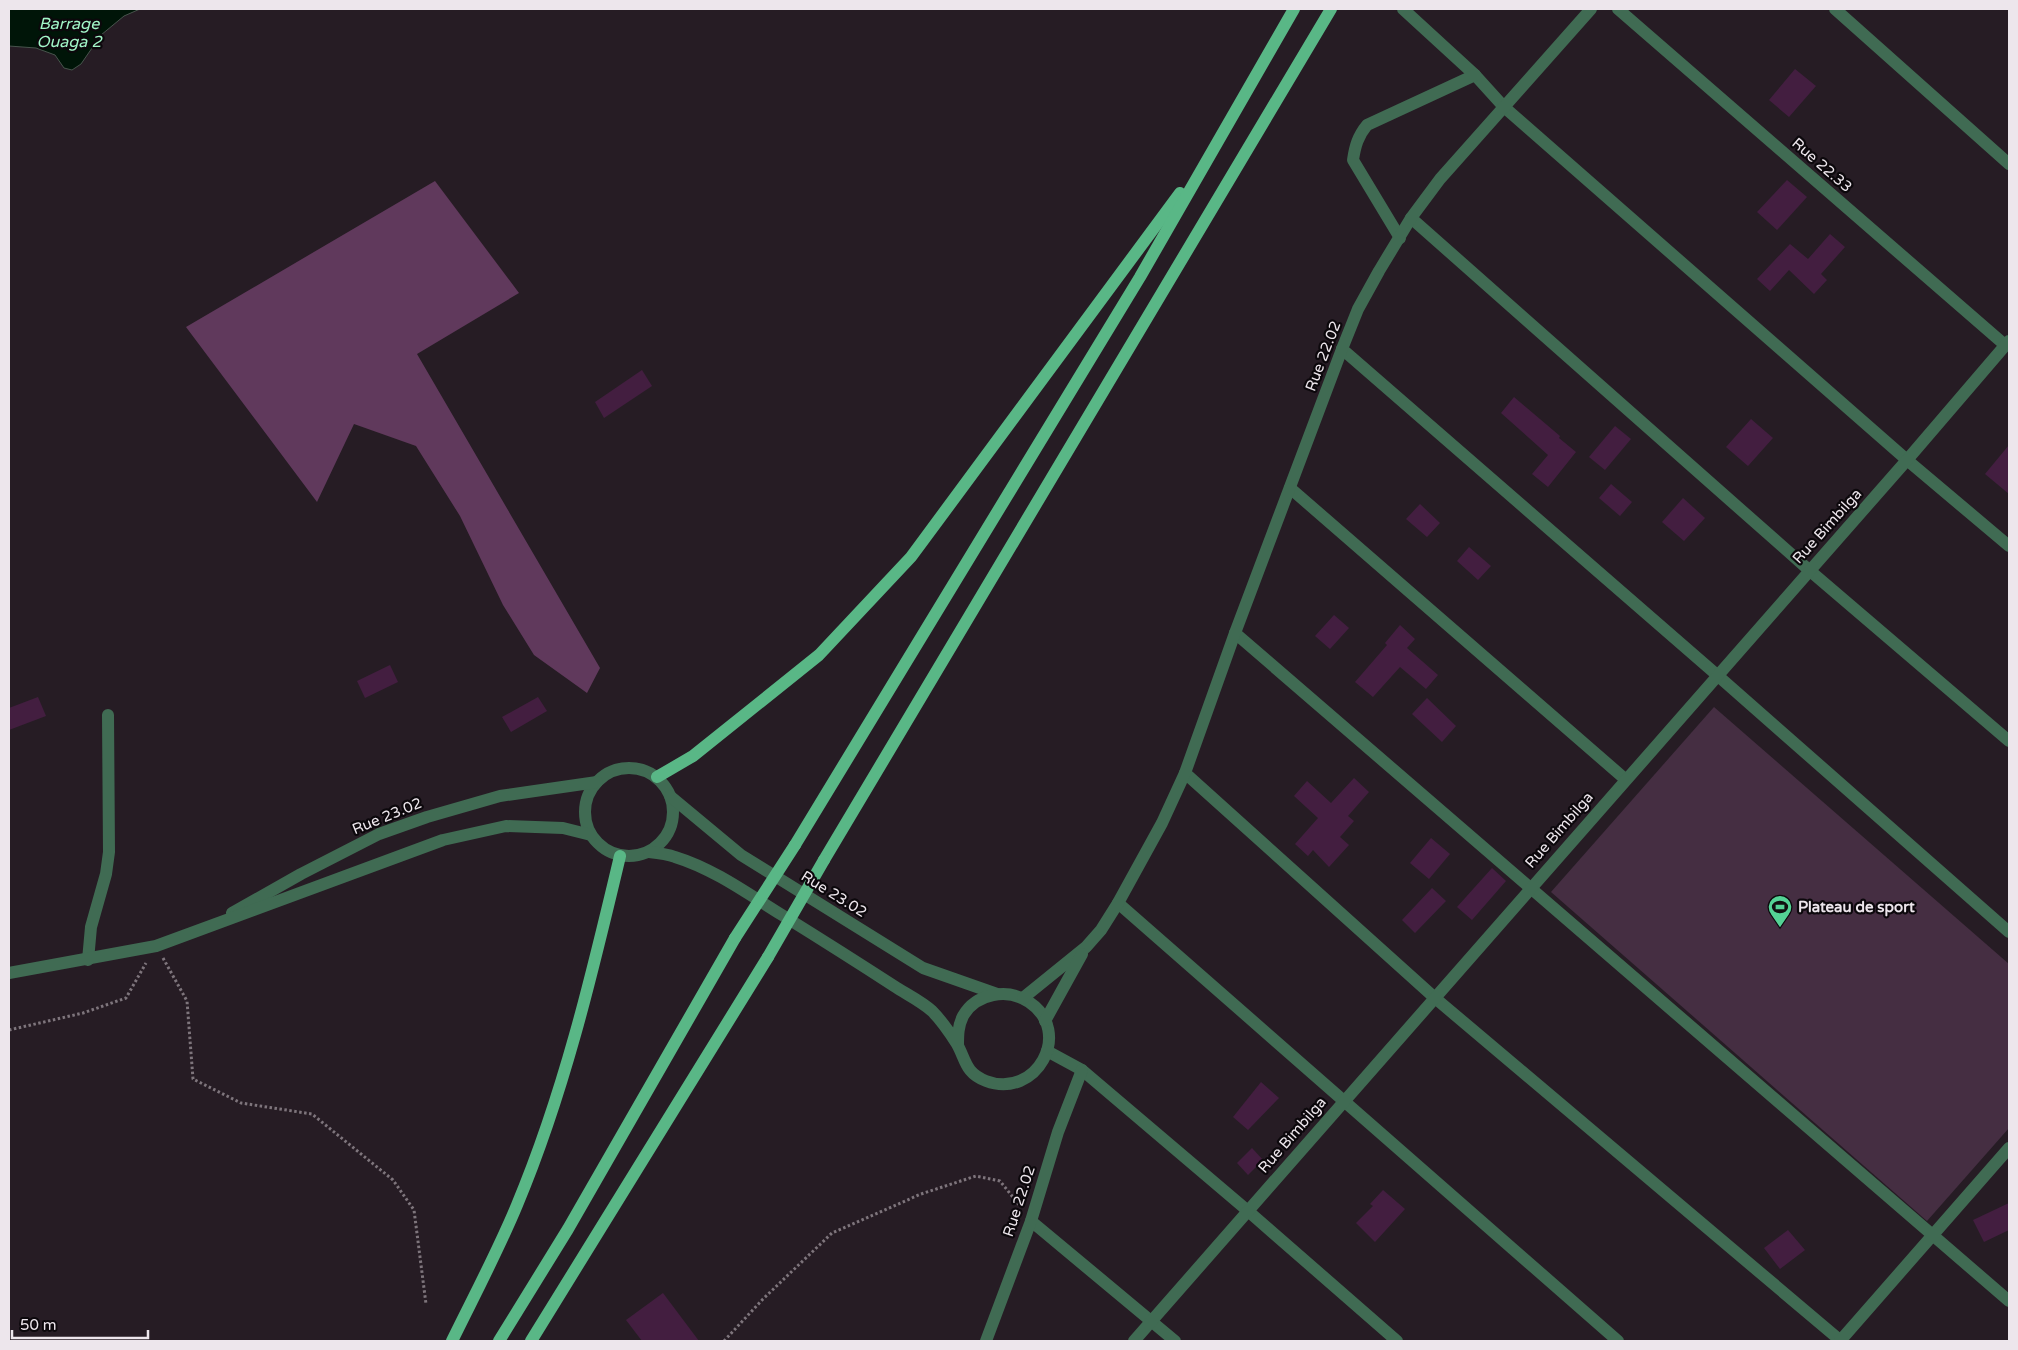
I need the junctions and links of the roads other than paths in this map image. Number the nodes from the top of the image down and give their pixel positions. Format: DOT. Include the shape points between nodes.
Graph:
graph roads {
  1 [pos="1294,9"];
  2 [pos="1331,9"];
  3 [pos="1403,9"];
  4 [pos="1591,9"];
  5 [pos="1618,9"];
  6 [pos="1835,9"];
  7 [pos="1475,75"];
  8 [pos="1504,107"];
  9 [pos="1216,145"];
  10 [pos="2009,164"];
  11 [pos="1411,218"];
  12 [pos="1400,238"];
  13 [pos="2007,343"];
  14 [pos="1342,349"];
  15 [pos="1907,460"];
  16 [pos="1290,488"];
  17 [pos="2009,546"];
  18 [pos="1809,570"];
  19 [pos="1235,633"];
  20 [pos="1717,674"];
  21 [pos="108,715"];
  22 [pos="2009,741"];
  23 [pos="1185,773"];
  24 [pos="657,777"];
  25 [pos="1626,779"];
  26 [pos="597,782"];
  27 [pos="670,796"];
  28 [pos="591,835"];
  29 [pos="650,852"];
  30 [pos="620,856"];
  31 [pos="1530,888"];
  32 [pos="1118,903"];
  33 [pos="206,927"];
  34 [pos="2009,932"];
  35 [pos="1086,947"];
  36 [pos="88,960"];
  37 [pos="9,974"];
  38 [pos="997,994"];
  39 [pos="1023,998"];
  40 [pos="1435,998"];
  41 [pos="1045,1021"];
  42 [pos="958,1046"];
  43 [pos="1047,1051"];
  44 [pos="1082,1070"];
  45 [pos="1345,1100"];
  46 [pos="2009,1148"];
  47 [pos="1248,1211"];
  48 [pos="1031,1221"];
  49 [pos="1932,1235"];
  50 [pos="2009,1301"];
  51 [pos="1152,1321"];
  52 [pos="452,1341"];
  53 [pos="499,1341"];
  54 [pos="531,1341"];
  55 [pos="986,1341"];
  56 [pos="1134,1341"];
  57 [pos="1175,1341"];
  58 [pos="1397,1341"];
  59 [pos="1618,1341"];
  60 [pos="1840,1341"];
  1 -- 9 [label="main road"];
  2 -- 54 [label="main road, bridge" via="768,957"];
  3 -- 7 [label="street"];
  4 -- 8 [label="street, Rue 22.02"];
  5 -- 13 [label="street, Rue 22.33"];
  6 -- 10 [label="street"];
  7 -- 8 [label="street"];
  7 -- 12 [label="street" via="1367,125 1360,134 1354,160"];
  8 -- 11 [label="street, Rue 22.02" via="1440,179"];
  8 -- 15 [label="street"];
  9 -- 24 [label="main road" via="911,557 819,655 693,756"];
  9 -- 53 [label="main road, bridge" via="1135,285 735,938 568,1229"];
  11 -- 12 [label="street, Rue 22.02"];
  11 -- 18 [label="street"];
  12 -- 14 [label="street, Rue 22.02" via="1358,310"];
  13 -- 15 [label="street, Rue Bimbilga"];
  14 -- 16 [label="street, Rue 22.02"];
  14 -- 20 [label="street"];
  15 -- 17 [label="street"];
  15 -- 18 [label="street, Rue Bimbilga"];
  16 -- 19 [label="street, Rue 22.02"];
  16 -- 25 [label="street"];
  18 -- 20 [label="street, Rue Bimbilga"];
  18 -- 22 [label="street"];
  19 -- 23 [label="street, Rue 22.02"];
  19 -- 31 [label="street"];
  20 -- 25 [label="street, Rue Bimbilga"];
  20 -- 34 [label="street"];
  21 -- 36 [label="street" via="108,852 106,874 91,927"];
  23 -- 32 [label="street"];
  23 -- 40 [label="street"];
  24 -- 26 [label="street, Rue 23.02" via="644,770 630,768 615,770"];
  24 -- 27 [label="street, Rue 23.02"];
  25 -- 31 [label="street, Rue Bimbilga"];
  26 -- 28 [label="street" via="586,799 584,814"];
  26 -- 33 [label="street, Rue 23.02" via="500,796 379,834"];
  27 -- 29 [label="street, Rue 23.02" via="673,816 670,830"];
  27 -- 38 [label="street, Rue 23.02" via="741,855 923,968"];
  28 -- 30 [label="street, Rue 23.02" via="606,851"];
  28 -- 33 [label="street, Rue 23.02" via="563,828 506,826 443,840"];
  29 -- 30 [label="street"];
  29 -- 42 [label="street" via="675,856 728,882 846,955 931,1010"];
  30 -- 52 [label="main road" via="560,1088 517,1205"];
  31 -- 40 [label="street, Rue Bimbilga"];
  31 -- 49 [label="street"];
  32 -- 35 [label="street"];
  32 -- 45 [label="street"];
  33 -- 36 [label="street, Rue 23.02" via="156,946"];
  35 -- 39 [label="street"];
  35 -- 41 [label="street"];
  36 -- 37 [label="street, Rue 23.02"];
  38 -- 39 [label="street, Rue 23.02"];
  38 -- 42 [label="street" via="972,1005 958,1030"];
  39 -- 41 [label="street" via="1034,1005"];
  40 -- 45 [label="street, Rue Bimbilga"];
  40 -- 60 [label="street"];
  41 -- 43 [label="street" via="1049,1039"];
  42 -- 43 [label="street" via="972,1072 985,1081 1000,1084 1016,1083 1030,1076 1041,1065"];
  43 -- 44 [label="street"];
  44 -- 47 [label="street"];
  44 -- 48 [label="street, Rue 22.02" via="1058,1132"];
  45 -- 47 [label="street, Rue Bimbilga"];
  45 -- 59 [label="street"];
  46 -- 49 [label="street"];
  47 -- 51 [label="street, Rue Bimbilga"];
  47 -- 58 [label="street"];
  48 -- 51 [label="street"];
  48 -- 55 [label="street, Rue 22.02"];
  49 -- 50 [label="street"];
  49 -- 60 [label="street"];
  51 -- 56 [label="street, Rue Bimbilga"];
  51 -- 57 [label="street"];
}
